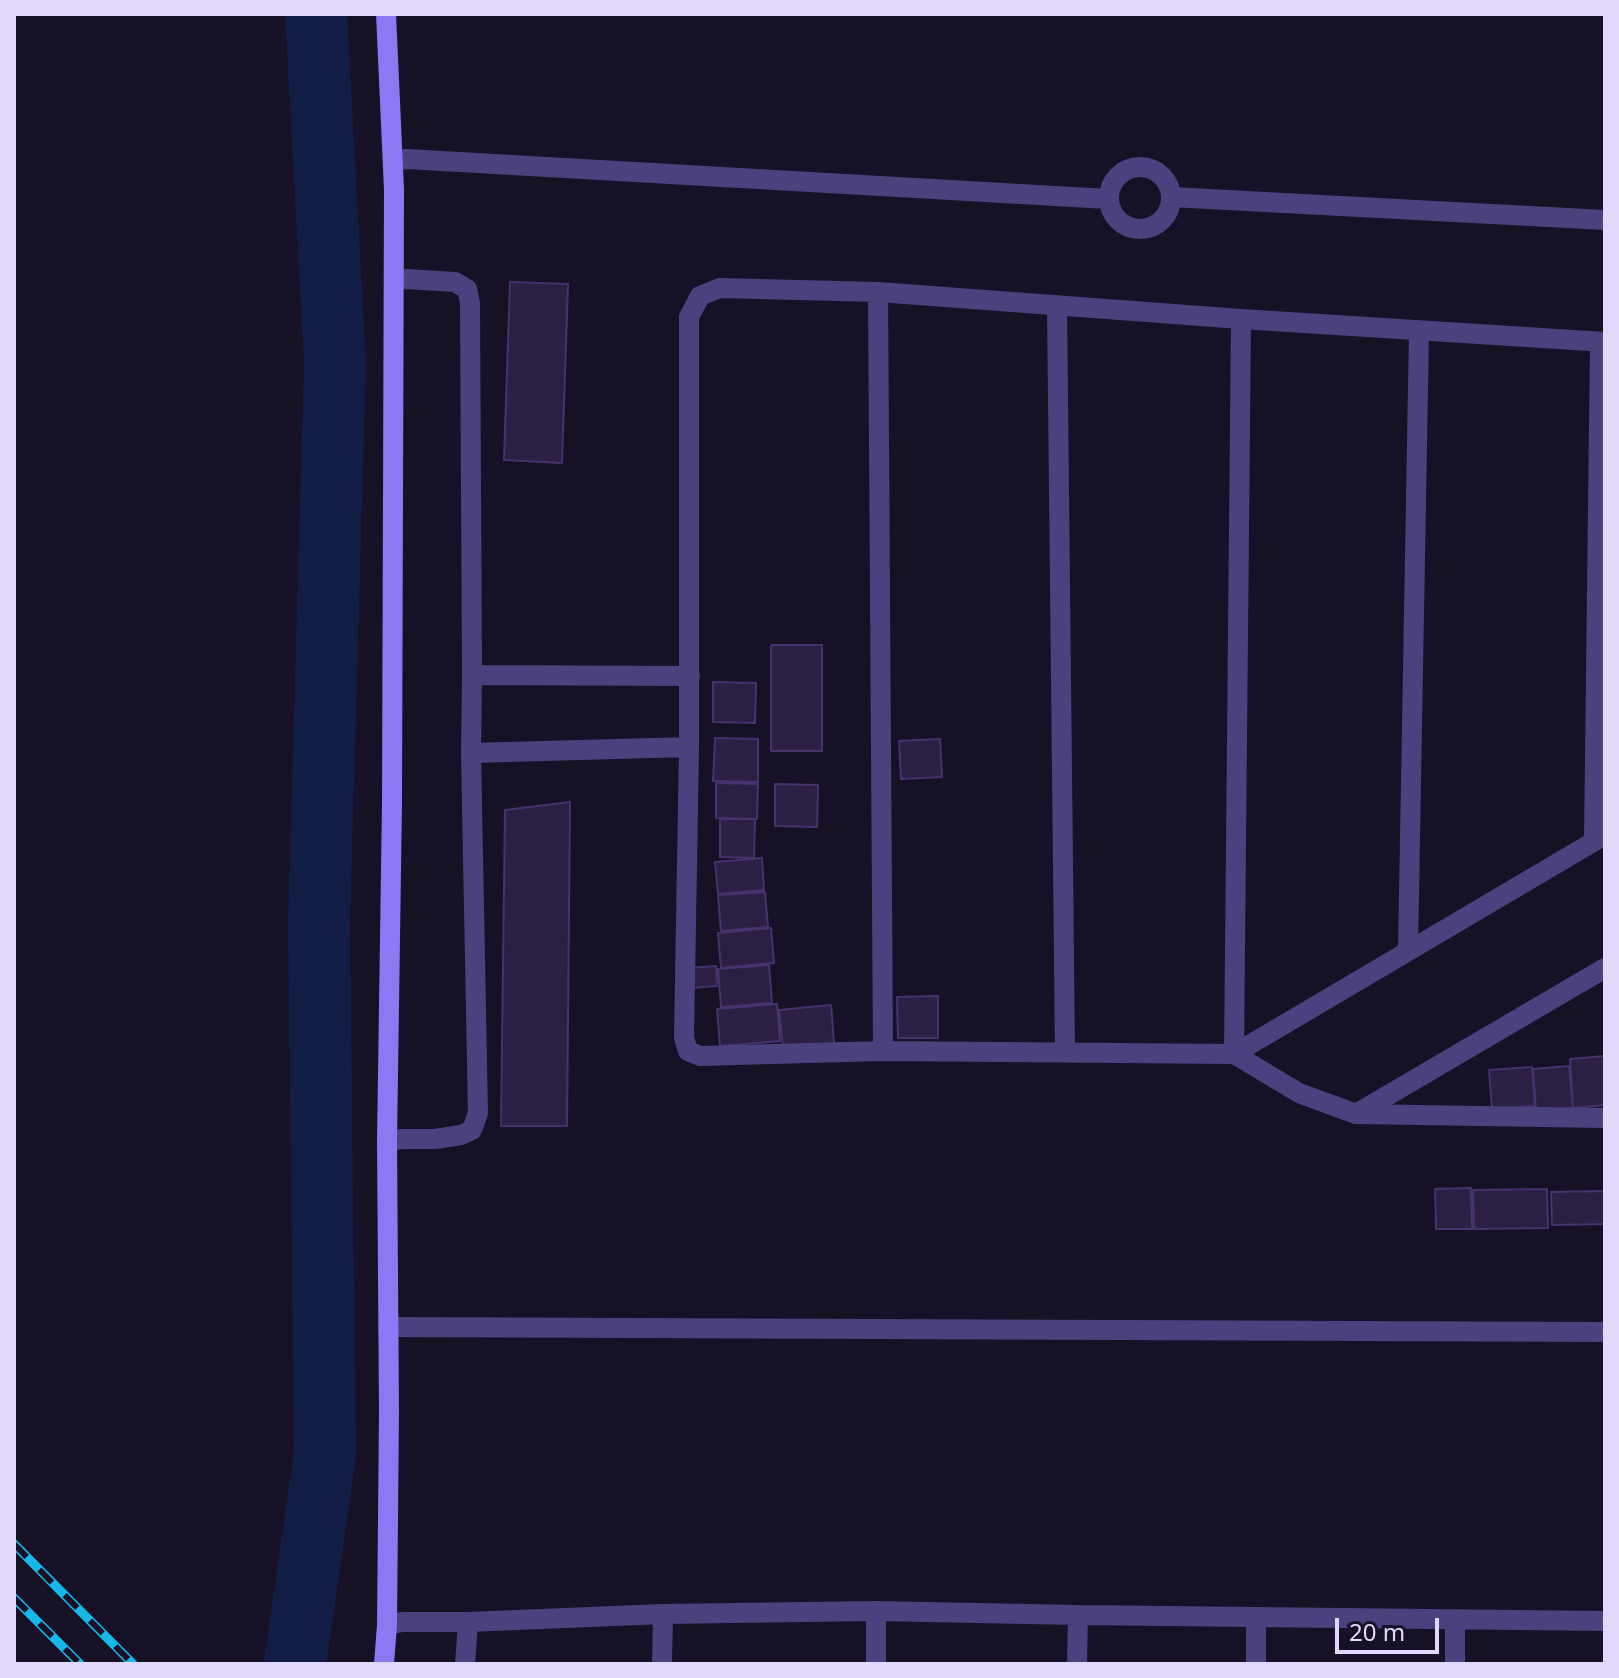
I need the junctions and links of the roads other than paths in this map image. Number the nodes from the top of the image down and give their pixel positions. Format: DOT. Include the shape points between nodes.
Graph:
graph roads {
  1 [pos="386,14"];
  2 [pos="400,160"];
  3 [pos="1171,197"];
  4 [pos="1108,199"];
  5 [pos="1605,220"];
  6 [pos="400,280"];
  7 [pos="878,292"];
  8 [pos="1057,305"];
  9 [pos="1241,319"];
  10 [pos="1419,331"];
  11 [pos="1602,342"];
  12 [pos="472,675"];
  13 [pos="690,676"];
  14 [pos="689,747"];
  15 [pos="471,753"];
  16 [pos="1600,838"];
  17 [pos="1408,951"];
  18 [pos="1605,968"];
  19 [pos="883,1051"];
  20 [pos="1065,1052"];
  21 [pos="1234,1054"];
  22 [pos="1356,1114"];
  23 [pos="1605,1118"];
  24 [pos="394,1140"];
  25 [pos="388,1327"];
  26 [pos="1605,1332"];
  27 [pos="876,1611"];
  28 [pos="663,1614"];
  29 [pos="1078,1615"];
  30 [pos="1256,1618"];
  31 [pos="1455,1620"];
  32 [pos="1605,1621"];
  33 [pos="468,1622"];
  34 [pos="395,1624"];
  35 [pos="384,1664"];
  36 [pos="465,1664"];
  37 [pos="662,1664"];
  38 [pos="876,1664"];
  39 [pos="1077,1664"];
  40 [pos="1256,1664"];
  41 [pos="1455,1664"];
  1 -- 2 [label="street"];
  2 -- 4 [label="street"];
  2 -- 6 [label="street"];
  3 -- 4 [label="street" via="1161,174 1138,166 1117,176"];
  3 -- 4 [label="street" via="1163,220 1140,230 1118,221"];
  3 -- 5 [label="street"];
  6 -- 12 [label="street" via="455,282 467,289 470,303"];
  6 -- 24 [label="street" via="392,802"];
  7 -- 8 [label="street"];
  7 -- 13 [label="street" via="720,288 700,296 689,317"];
  7 -- 19 [label="street"];
  8 -- 9 [label="street"];
  8 -- 20 [label="street"];
  9 -- 10 [label="street"];
  9 -- 21 [label="street"];
  10 -- 11 [label="street"];
  10 -- 17 [label="street"];
  11 -- 16 [label="street"];
  12 -- 13 [label="street"];
  12 -- 15 [label="street"];
  13 -- 14 [label="street"];
  14 -- 15 [label="street"];
  14 -- 19 [label="street" via="684,1038 688,1051 700,1056"];
  15 -- 24 [label="street" via="478,1113 472,1130 461,1135"];
  16 -- 17 [label="street"];
  17 -- 21 [label="street"];
  18 -- 22 [label="street"];
  19 -- 20 [label="street"];
  20 -- 21 [label="street"];
  21 -- 22 [label="street" via="1299,1093"];
  22 -- 23 [label="street"];
  24 -- 25 [label="street"];
  25 -- 26 [label="street"];
  25 -- 34 [label="street"];
  27 -- 28 [label="street"];
  27 -- 29 [label="street"];
  27 -- 38 [label="street"];
  28 -- 33 [label="street"];
  28 -- 37 [label="street"];
  29 -- 30 [label="street"];
  29 -- 39 [label="street"];
  30 -- 31 [label="street"];
  30 -- 40 [label="street"];
  31 -- 32 [label="street"];
  31 -- 41 [label="street"];
  33 -- 34 [label="street"];
  33 -- 36 [label="street"];
  34 -- 35 [label="street"];
}
